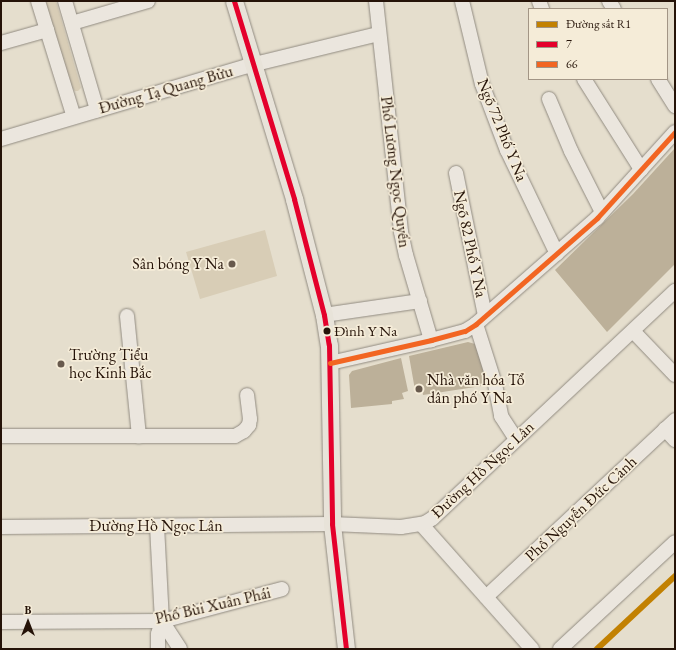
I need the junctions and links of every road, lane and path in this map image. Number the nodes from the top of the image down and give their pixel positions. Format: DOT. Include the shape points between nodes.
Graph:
graph roads {
  1 [pos="38,1"];
  2 [pos="65,1"];
  3 [pos="148,1"];
  4 [pos="234,1"];
  5 [pos="376,1"];
  6 [pos="462,1"];
  7 [pos="72,23"];
  8 [pos="47,30"];
  9 [pos="378,34"];
  10 [pos="1,43"];
  11 [pos="254,64"];
  12 [pos="585,80"];
  13 [pos="659,80"];
  14 [pos="549,99"];
  15 [pos="675,106"];
  16 [pos="97,110"];
  17 [pos="74,117"];
  18 [pos="675,132"];
  19 [pos="1,139"];
  20 [pos="641,169"];
  21 [pos="456,172"];
  22 [pos="602,212"];
  23 [pos="557,254"];
  24 [pos="675,291"];
  25 [pos="420,301"];
  26 [pos="324,315"];
  27 [pos="127,316"];
  28 [pos="480,320"];
  29 [pos="633,331"];
  30 [pos="430,340"];
  31 [pos="330,363"];
  32 [pos="675,375"];
  33 [pos="247,395"];
  34 [pos="670,425"];
  35 [pos="1,436"];
  36 [pos="139,436"];
  37 [pos="516,439"];
  38 [pos="675,440"];
  39 [pos="332,524"];
  40 [pos="422,525"];
  41 [pos="157,526"];
  42 [pos="1,527"];
  43 [pos="675,542"];
  44 [pos="282,589"];
  45 [pos="486,597"];
  46 [pos="162,621"];
  47 [pos="1,622"];
  48 [pos="158,649"];
  49 [pos="180,649"];
  50 [pos="346,649"];
  51 [pos="532,649"];
  52 [pos="560,649"];
  1 -- 8 [label="street"];
  2 -- 7 [label="street"];
  3 -- 7 [label="street"];
  4 -- 11 [label="main road"];
  5 -- 9 [label="street, Phố Lương Ngọc Quyến"];
  6 -- 23 [label="street, Ngõ 72 Phố Y Na" via="482,84 504,143"];
  7 -- 16 [label="street"];
  8 -- 10 [label="street"];
  8 -- 17 [label="street"];
  9 -- 11 [label="street, Đường Tạ Quang Bửu"];
  9 -- 25 [label="street, Phố Lương Ngọc Quyến" via="401,232"];
  11 -- 16 [label="street, Đường Tạ Quang Bửu"];
  11 -- 26 [label="main road" via="294,199"];
  12 -- 20 [label="street"];
  13 -- 15 [label="street"];
  14 -- 22 [label="street" via="571,151"];
  16 -- 17 [label="street, Đường Tạ Quang Bửu"];
  17 -- 19 [label="street, Đường Tạ Quang Bửu"];
  18 -- 20 [label="street"];
  20 -- 22 [label="street"];
  21 -- 28 [label="street, Ngõ 82 Phố Y Na"];
  22 -- 23 [label="street"];
  23 -- 28 [label="street"];
  24 -- 29 [label="street, Đường Hồ Ngọc Lân"];
  25 -- 26 [label="street"];
  25 -- 30 [label="street, Phố Lương Ngọc Quyến"];
  26 -- 31 [label="main road"];
  27 -- 36 [label="street"];
  28 -- 30 [label="street" via="465,331"];
  28 -- 37 [label="street, Ngõ 82 Phố Y Na" via="501,416"];
  29 -- 32 [label="street"];
  29 -- 37 [label="street, Đường Hồ Ngọc Lân"];
  30 -- 31 [label="street"];
  31 -- 39 [label="main road"];
  33 -- 36 [label="street" via="249,425 239,435"];
  34 -- 38 [label="street"];
  34 -- 45 [label="street, Phố Nguyễn Đức Cảnh"];
  35 -- 36 [label="street"];
  37 -- 40 [label="street, Đường Hồ Ngọc Lân" via="434,518"];
  39 -- 40 [label="street, Đường Hồ Ngọc Lân" via="401,527"];
  39 -- 41 [label="street, Đường Hồ Ngọc Lân"];
  39 -- 50 [label="main road"];
  40 -- 45 [label="street"];
  41 -- 42 [label="street, Đường Hồ Ngọc Lân"];
  41 -- 46 [label="street"];
  43 -- 52 [label="street"];
  44 -- 46 [label="street, Phố Bùi Xuân Phái"];
  45 -- 51 [label="street"];
  46 -- 47 [label="street, Phố Bùi Xuân Phái"];
  46 -- 48 [label="street" via="158,634"];
  46 -- 49 [label="street"];
}
